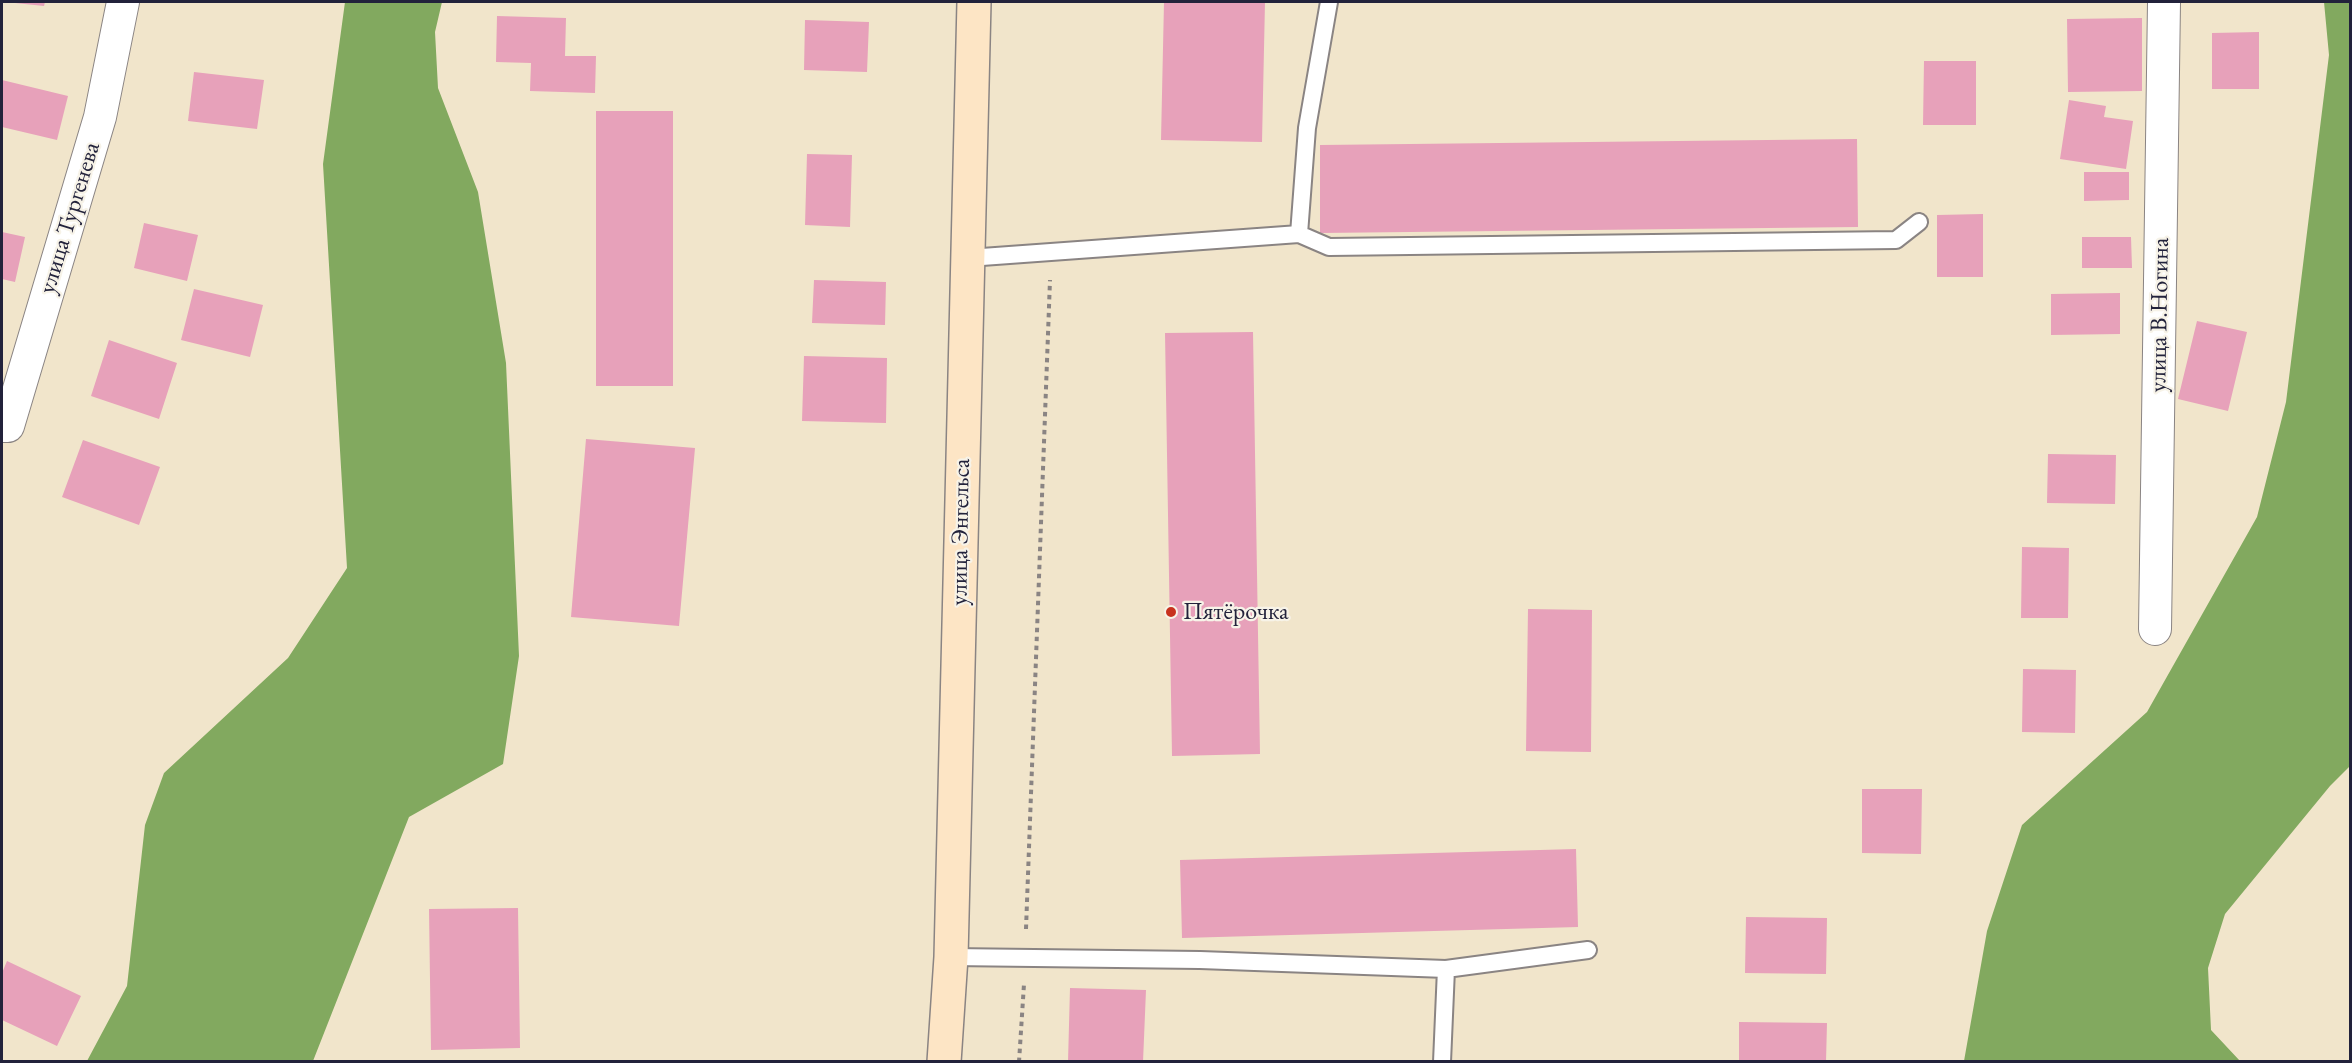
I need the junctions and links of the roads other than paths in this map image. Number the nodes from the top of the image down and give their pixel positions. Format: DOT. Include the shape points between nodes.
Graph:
graph roads {
  1 [pos="123,2"];
  2 [pos="974,2"];
  3 [pos="1329,2"];
  4 [pos="2164,2"];
  5 [pos="1920,222"];
  6 [pos="1299,234"];
  7 [pos="968,258"];
  8 [pos="2,426"];
  9 [pos="2155,629"];
  10 [pos="1588,950"];
  11 [pos="951,957"];
  12 [pos="1446,969"];
  13 [pos="944,1062"];
  14 [pos="1442,1062"];
  1 -- 8 [label="street, улица Тургенева" via="100,117 8,426"];
  2 -- 7 [label="main road, улица Энгельса"];
  3 -- 6 [label="lane" via="1307,128"];
  4 -- 9 [label="street, улица В.Ногина"];
  5 -- 6 [label="lane" via="1896,240 1329,247"];
  6 -- 7 [label="lane"];
  7 -- 11 [label="main road, улица Энгельса"];
  10 -- 12 [label="lane"];
  11 -- 12 [label="lane" via="1200,960"];
  11 -- 13 [label="main road, улица Энгельса"];
  12 -- 14 [label="lane"];
}
